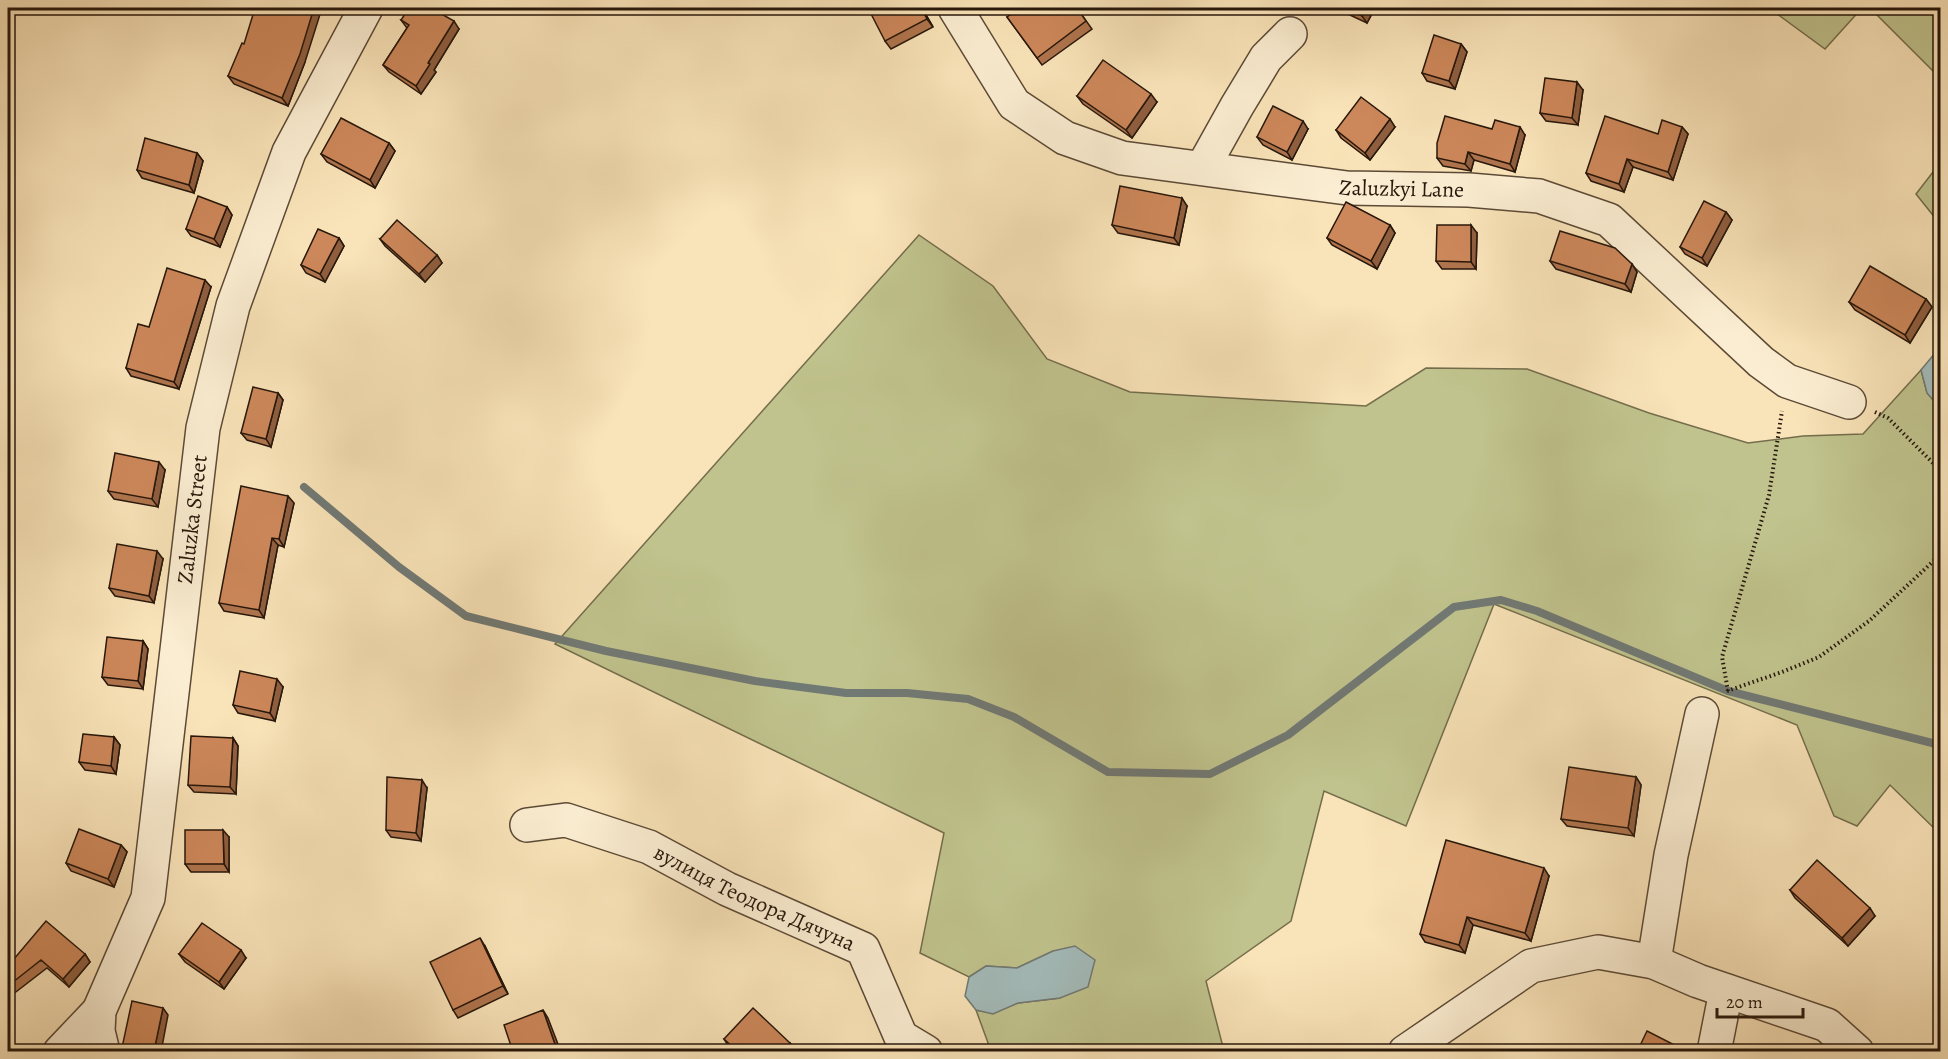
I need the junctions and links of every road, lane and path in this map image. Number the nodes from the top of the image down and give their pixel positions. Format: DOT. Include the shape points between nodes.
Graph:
graph roads {
  1 [pos="366,8"];
  2 [pos="955,8"];
  3 [pos="1290,34"];
  4 [pos="1203,167"];
  5 [pos="1786,381"];
  6 [pos="1849,402"];
  7 [pos="1941,470"];
  8 [pos="1941,555"];
  9 [pos="1728,691"];
  10 [pos="1702,714"];
  11 [pos="527,825"];
  12 [pos="1654,963"];
  13 [pos="1726,991"];
  14 [pos="99,1011"];
  15 [pos="60,1052"];
  16 [pos="103,1052"];
  17 [pos="926,1052"];
  18 [pos="1405,1052"];
  19 [pos="1714,1052"];
  20 [pos="1857,1052"];
  1 -- 14 [label="street, Zaluzka Street" via="289,152 233,306 203,428 148,898"];
  2 -- 4 [label="street, Zaluzkyi Lane" via="1014,104 1065,138 1122,158"];
  3 -- 4 [label="street" via="1266,58"];
  4 -- 5 [label="street, Zaluzkyi Lane" via="1347,188 1469,190 1539,196 1609,220"];
  5 -- 6 [label="street, Zaluzkyi Lane"];
  5 -- 9 [label="path" via="1768,495 1722,657"];
  6 -- 7 [label="path" via="1888,418"];
  8 -- 9 [label="path" via="1869,621 1819,657"];
  9 -- 10 [label="path"];
  10 -- 12 [label="street" via="1671,855"];
  11 -- 17 [label="street, вулиця Теодора Дячуна" via="566,820 649,847 727,889 863,949 901,1037"];
  12 -- 13 [label="street"];
  12 -- 18 [label="street" via="1598,952 1531,966"];
  13 -- 19 [label="street"];
  13 -- 20 [label="street" via="1827,1025"];
  14 -- 15 [label="street"];
  14 -- 16 [label="street, Zaluzka Street"];
}
